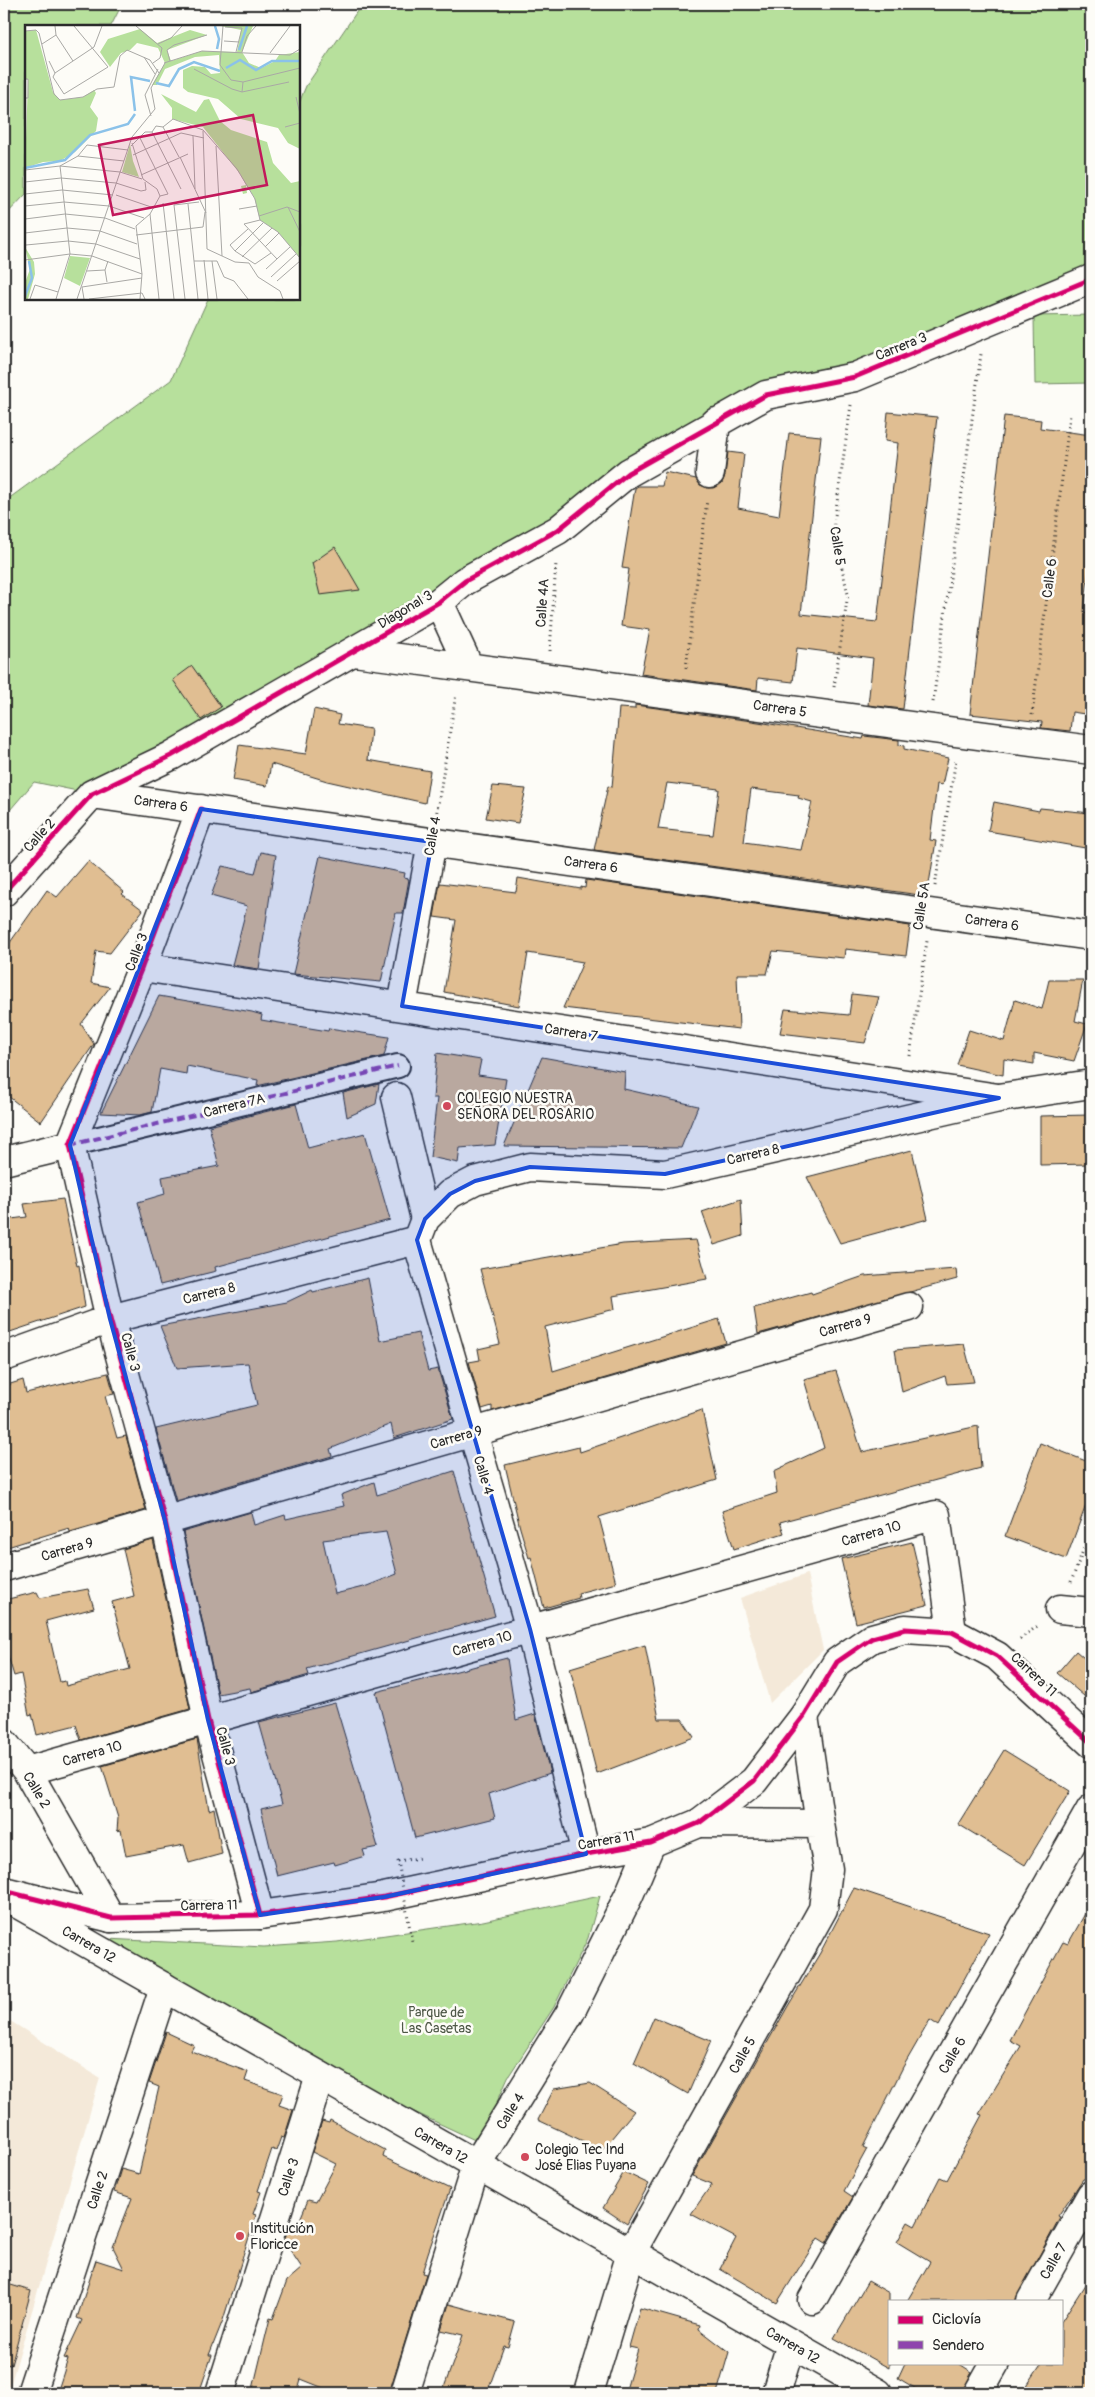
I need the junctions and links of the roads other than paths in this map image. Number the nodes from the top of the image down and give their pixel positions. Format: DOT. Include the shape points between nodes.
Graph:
graph roads {
  1 [pos="1091,279"];
  2 [pos="716,422"];
  3 [pos="710,473"];
  4 [pos="440,602"];
  5 [pos="354,652"];
  6 [pos="465,667"];
  7 [pos="1091,750"];
  8 [pos="92,794"];
  9 [pos="201,809"];
  10 [pos="432,842"];
  11 [pos="4,892"];
  12 [pos="1091,936"];
  13 [pos="142,967"];
  14 [pos="402,1006"];
  15 [pos="398,1066"];
  16 [pos="1091,1084"];
  17 [pos="396,1097"];
  18 [pos="1000,1098"];
  19 [pos="70,1145"];
  20 [pos="4,1161"];
  21 [pos="421,1230"];
  22 [pos="909,1307"];
  23 [pos="110,1319"];
  24 [pos="4,1357"];
  25 [pos="471,1433"];
  26 [pos="165,1521"];
  27 [pos="4,1567"];
  28 [pos="1060,1609"];
  29 [pos="1091,1612"];
  30 [pos="530,1630"];
  31 [pos="952,1632"];
  32 [pos="804,1716"];
  33 [pos="208,1720"];
  34 [pos="4,1743"];
  35 [pos="1091,1743"];
  36 [pos="27,1771"];
  37 [pos="1091,1810"];
  38 [pos="699,1823"];
  39 [pos="820,1824"];
  40 [pos="651,1843"];
  41 [pos="586,1854"];
  42 [pos="4,1891"];
  43 [pos="4,1896"];
  44 [pos="260,1914"];
  45 [pos="111,1918"];
  46 [pos="164,1987"];
  47 [pos="320,2076"];
  48 [pos="476,2165"];
  49 [pos="1091,2195"];
  50 [pos="631,2253"];
  51 [pos="812,2300"];
  52 [pos="1032,2300"];
  53 [pos="791,2344"];
  54 [pos="994,2364"];
  55 [pos="31,2393"];
  56 [pos="220,2393"];
  57 [pos="405,2393"];
  58 [pos="589,2393"];
  59 [pos="776,2393"];
  60 [pos="878,2393"];
  61 [pos="978,2393"];
  1 -- 2 [label="street, Carrera 3" via="855,377 766,395"];
  2 -- 3 [label="street"];
  2 -- 4 [label="street, Diagonal 3" via="628,473 558,530 465,581"];
  4 -- 5 [label="street, Diagonal 3"];
  4 -- 6 [label="street"];
  5 -- 6 [label="street, Carrera 5"];
  5 -- 8 [label="street, Diagonal 3" via="171,756"];
  6 -- 7 [label="street, Carrera 5"];
  8 -- 9 [label="street, Carrera 6"];
  8 -- 11 [label="street, Calle 2"];
  9 -- 10 [label="street, Carrera 6"];
  9 -- 13 [label="street, Calle 3"];
  10 -- 12 [label="street, Carrera 6"];
  10 -- 14 [label="street, Calle 4"];
  13 -- 14 [label="street, Carrera 7"];
  13 -- 19 [label="street, Calle 3"];
  14 -- 18 [label="street, Carrera 7"];
  15 -- 19 [label="street, Carrera 7A"];
  16 -- 18 [label="street, Carrera 8"];
  17 -- 21 [label="street, Calle 4"];
  18 -- 21 [label="street, Carrera 8" via="665,1174 530,1167 475,1181 450,1194"];
  19 -- 20 [label="street"];
  19 -- 23 [label="street, Calle 3"];
  21 -- 23 [label="street, Carrera 8"];
  21 -- 25 [label="street, Calle 4"];
  22 -- 25 [label="street, Carrera 9"];
  23 -- 24 [label="street, Carrera 8"];
  23 -- 26 [label="street, Calle 3"];
  25 -- 26 [label="street, Carrera 9"];
  25 -- 30 [label="street, Calle 4"];
  26 -- 27 [label="street, Carrera 9"];
  26 -- 33 [label="street, Calle 3"];
  28 -- 29 [label="street"];
  30 -- 31 [label="street, Carrera 10" via="936,1515"];
  30 -- 33 [label="street, Carrera 10"];
  30 -- 41 [label="street, Calle 4"];
  31 -- 32 [label="street, Carrera 11" via="905,1629 872,1638 837,1662"];
  31 -- 35 [label="street, Carrera 11" via="997,1656"];
  32 -- 38 [label="street, Carrera 11" via="754,1781"];
  32 -- 39 [label="street, Calle 5"];
  33 -- 36 [label="street, Carrera 10"];
  33 -- 44 [label="street, Calle 3"];
  34 -- 36 [label="street, Calle 2"];
  36 -- 45 [label="street, Calle 2"];
  37 -- 51 [label="street, Calle 6"];
  38 -- 39 [label="street"];
  38 -- 40 [label="street, Carrera 11"];
  39 -- 50 [label="street, Calle 5" via="828,1869 823,1909"];
  40 -- 41 [label="street, Carrera 11"];
  40 -- 48 [label="street, Calle 4" via="629,1895 570,2013"];
  41 -- 44 [label="street, Carrera 11" via="384,1897"];
  42 -- 45 [label="street, Carrera 11"];
  43 -- 46 [label="street, Carrera 12"];
  44 -- 45 [label="street, Carrera 11"];
  46 -- 47 [label="street, Carrera 12"];
  46 -- 55 [label="street, Calle 2"];
  47 -- 48 [label="street, Carrera 12"];
  47 -- 56 [label="street, Calle 3"];
  48 -- 50 [label="street, Carrera 12"];
  48 -- 57 [label="street, Calle 4"];
  49 -- 52 [label="street, Calle 7"];
  50 -- 53 [label="street, Carrera 12"];
  50 -- 58 [label="street, Calle 5"];
  53 -- 59 [label="street"];
  53 -- 60 [label="street, Carrera 12"];
  54 -- 61 [label="street"];
}
